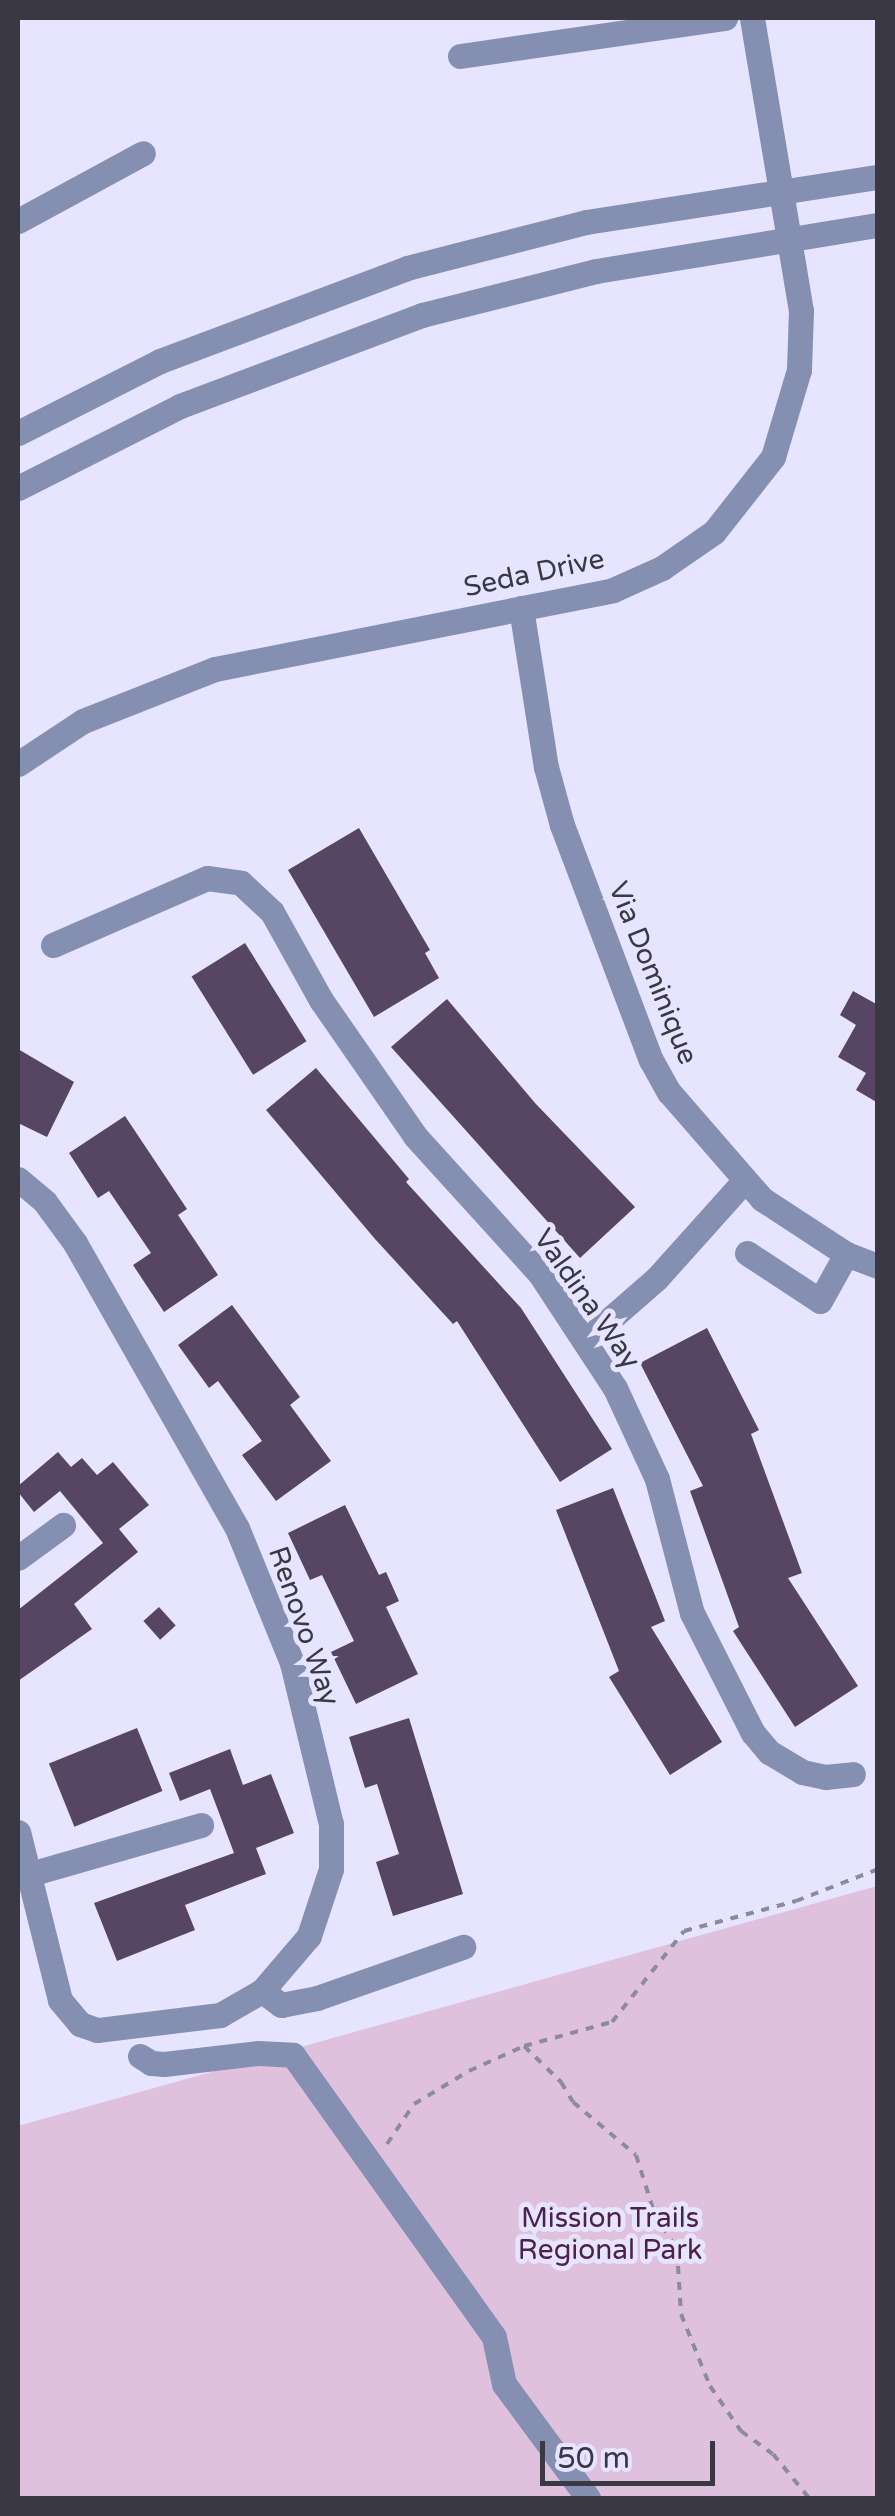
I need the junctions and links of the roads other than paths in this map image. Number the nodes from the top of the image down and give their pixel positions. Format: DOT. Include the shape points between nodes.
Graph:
graph roads {
  1 [pos="725,18"];
  2 [pos="752,18"];
  3 [pos="460,56"];
  4 [pos="143,153"];
  5 [pos="878,176"];
  6 [pos="781,195"];
  7 [pos="18,221"];
  8 [pos="878,225"];
  9 [pos="789,242"];
  10 [pos="18,433"];
  11 [pos="18,488"];
  12 [pos="521,608"];
  13 [pos="18,764"];
  14 [pos="53,945"];
  15 [pos="18,1179"];
  16 [pos="744,1181"];
  17 [pos="747,1253"];
  18 [pos="846,1254"];
  19 [pos="878,1266"];
  20 [pos="586,1340"];
  21 [pos="63,1526"];
  22 [pos="18,1558"];
  23 [pos="852,1774"];
  24 [pos="202,1826"];
  25 [pos="18,1832"];
  26 [pos="30,1874"];
  27 [pos="462,1947"];
  28 [pos="262,1991"];
  29 [pos="140,2056"];
  30 [pos="588,2498"];
  1 -- 3 [label="street"];
  2 -- 6 [label="street, Seda Drive"];
  4 -- 7 [label="street"];
  5 -- 6 [label="street"];
  6 -- 9 [label="street, Seda Drive"];
  6 -- 10 [label="street" via="586,222 407,268 160,361"];
  8 -- 9 [label="street"];
  9 -- 11 [label="street" via="596,270 422,315 180,406"];
  9 -- 12 [label="street, Seda Drive" via="801,311 799,370 773,456 714,532 662,568 612,590"];
  12 -- 13 [label="street, Seda Drive" via="215,669 83,721"];
  12 -- 16 [label="street, Via Dominique" via="562,825 651,1060 669,1092"];
  14 -- 20 [label="street, Valdina Way" via="207,878 241,884 272,912 321,1000 415,1136 540,1274"];
  15 -- 28 [label="street, Renovo Way" via="61,1222 238,1528 292,1663 331,1824 331,1869 309,1936"];
  16 -- 18 [label="street, Via Dominique"];
  16 -- 20 [label="street" via="657,1278"];
  17 -- 18 [label="street" via="820,1301"];
  18 -- 19 [label="street, Via Dominique"];
  20 -- 23 [label="street, Valdina Way" via="657,1479 692,1613 753,1733 802,1772"];
  21 -- 22 [label="street"];
  24 -- 26 [label="street"];
  25 -- 26 [label="street"];
  26 -- 28 [label="street, Renovo Way" via="60,2000 88,2028 220,2015"];
  27 -- 28 [label="street" via="317,1998 281,2005"];
  29 -- 30 [label="street" via="164,2064 258,2052 293,2055 494,2337 504,2384"];
}
